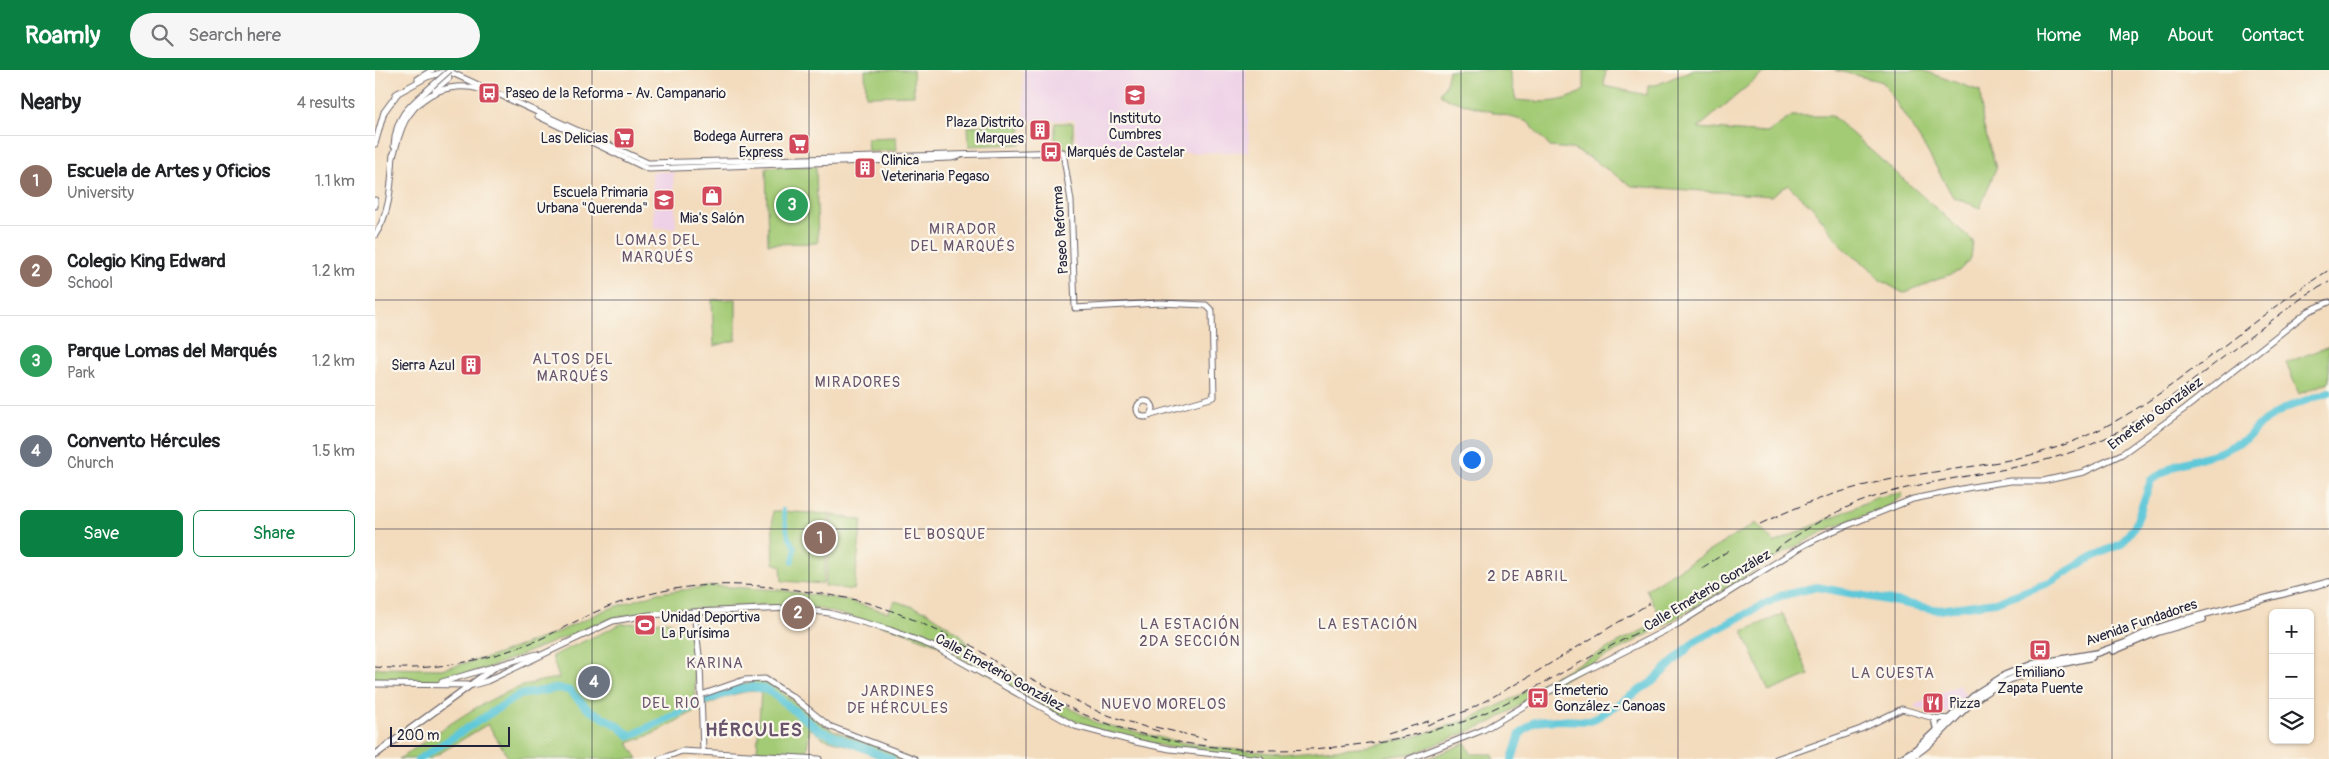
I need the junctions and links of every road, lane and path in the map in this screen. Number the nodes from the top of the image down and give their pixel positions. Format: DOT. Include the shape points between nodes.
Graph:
graph roads {
  1 [pos="432,70"];
  2 [pos="450,70"];
  3 [pos="441,72"];
  4 [pos="396,94"];
  5 [pos="427,97"];
  6 [pos="375,144"];
  7 [pos="959,156"];
  8 [pos="393,157"];
  9 [pos="375,200"];
  10 [pos="375,206"];
  11 [pos="375,235"];
  12 [pos="2329,302"];
  13 [pos="1154,408"];
  14 [pos="1168,410"];
  15 [pos="1151,415"];
  16 [pos="1971,487"];
  17 [pos="2329,582"];
  18 [pos="2329,586"];
  19 [pos="695,612"];
  20 [pos="555,648"];
  21 [pos="504,664"];
  22 [pos="495,667"];
  23 [pos="506,671"];
  24 [pos="375,684"];
  25 [pos="432,684"];
  26 [pos="473,685"];
  27 [pos="701,696"];
  28 [pos="1934,718"];
  29 [pos="1952,720"];
  30 [pos="1937,730"];
  31 [pos="703,751"];
  32 [pos="375,754"];
  33 [pos="660,759"];
  34 [pos="819,759"];
  35 [pos="915,759"];
  36 [pos="1261,759"];
  37 [pos="1409,759"];
  38 [pos="1777,759"];
  39 [pos="1900,759"];
  40 [pos="1909,759"];
  1 -- 4 [label="street"];
  2 -- 8 [label="street, bridge" via="405,109 397,124"];
  3 -- 4 [label="street"];
  3 -- 5 [label="street" via="448,73 449,78"];
  3 -- 7 [label="street" via="448,71 648,164"];
  4 -- 6 [label="street" via="383,112"];
  5 -- 7 [label="street" via="455,85 480,89 648,169"];
  5 -- 8 [label="street" via="408,116"];
  7 -- 14 [label="street, Paseo Reforma" via="1063,152 1071,201 1075,308 1159,303 1206,305 1211,308 1213,397"];
  8 -- 11 [label="street" via="390,194 382,225"];
  9 -- 10 [label="street"];
  12 -- 16 [label="street, Emeterio González" via="2309,311 2122,454 2076,474 2043,481 2011,481"];
  13 -- 14 [label="street"];
  13 -- 15 [label="street"];
  13 -- 15 [label="street" via="1149,401 1138,404 1137,409 1142,416"];
  14 -- 15 [label="street"];
  16 -- 37 [label="street, Calle Emeterio González" via="1913,499 1814,539 1678,624 1570,678 1487,728"];
  17 -- 29 [label="main road, Avenida Fundadores" via="2154,628 2097,653 2033,664 2005,675 1977,693"];
  18 -- 29 [label="main road, Avenida Fundadores" via="2179,625 2098,656 2035,670 2007,680 1980,696"];
  19 -- 20 [label="street, Calle Emeterio González" via="613,621"];
  19 -- 27 [label="street"];
  19 -- 36 [label="street, Calle Emeterio González" via="784,608 829,613 890,630 937,648 1075,726 1170,749"];
  20 -- 21 [label="street, Calle Emeterio González"];
  20 -- 23 [label="street, Calle Emeterio González"];
  21 -- 22 [label="street, Calle Emeterio González"];
  21 -- 23 [label="street"];
  22 -- 25 [label="street, Calle Emeterio González"];
  22 -- 26 [label="main road"];
  23 -- 26 [label="street, Calle Emeterio González"];
  24 -- 25 [label="street, Calle Emeterio González"];
  25 -- 26 [label="street, Calle Emeterio González"];
  26 -- 32 [label="main road"];
  27 -- 31 [label="street"];
  27 -- 35 [label="street" via="744,680 765,679 829,726"];
  28 -- 29 [label="street"];
  28 -- 30 [label="main road"];
  28 -- 38 [label="street" via="1902,709 1861,729"];
  29 -- 30 [label="main road, Avenida Fundadores"];
  29 -- 40 [label="main road, Avenida Fundadores"];
  30 -- 39 [label="main road, Avenida Fundadores" via="1917,749"];
  31 -- 33 [label="street" via="677,751"];
  31 -- 34 [label="street"];
}
